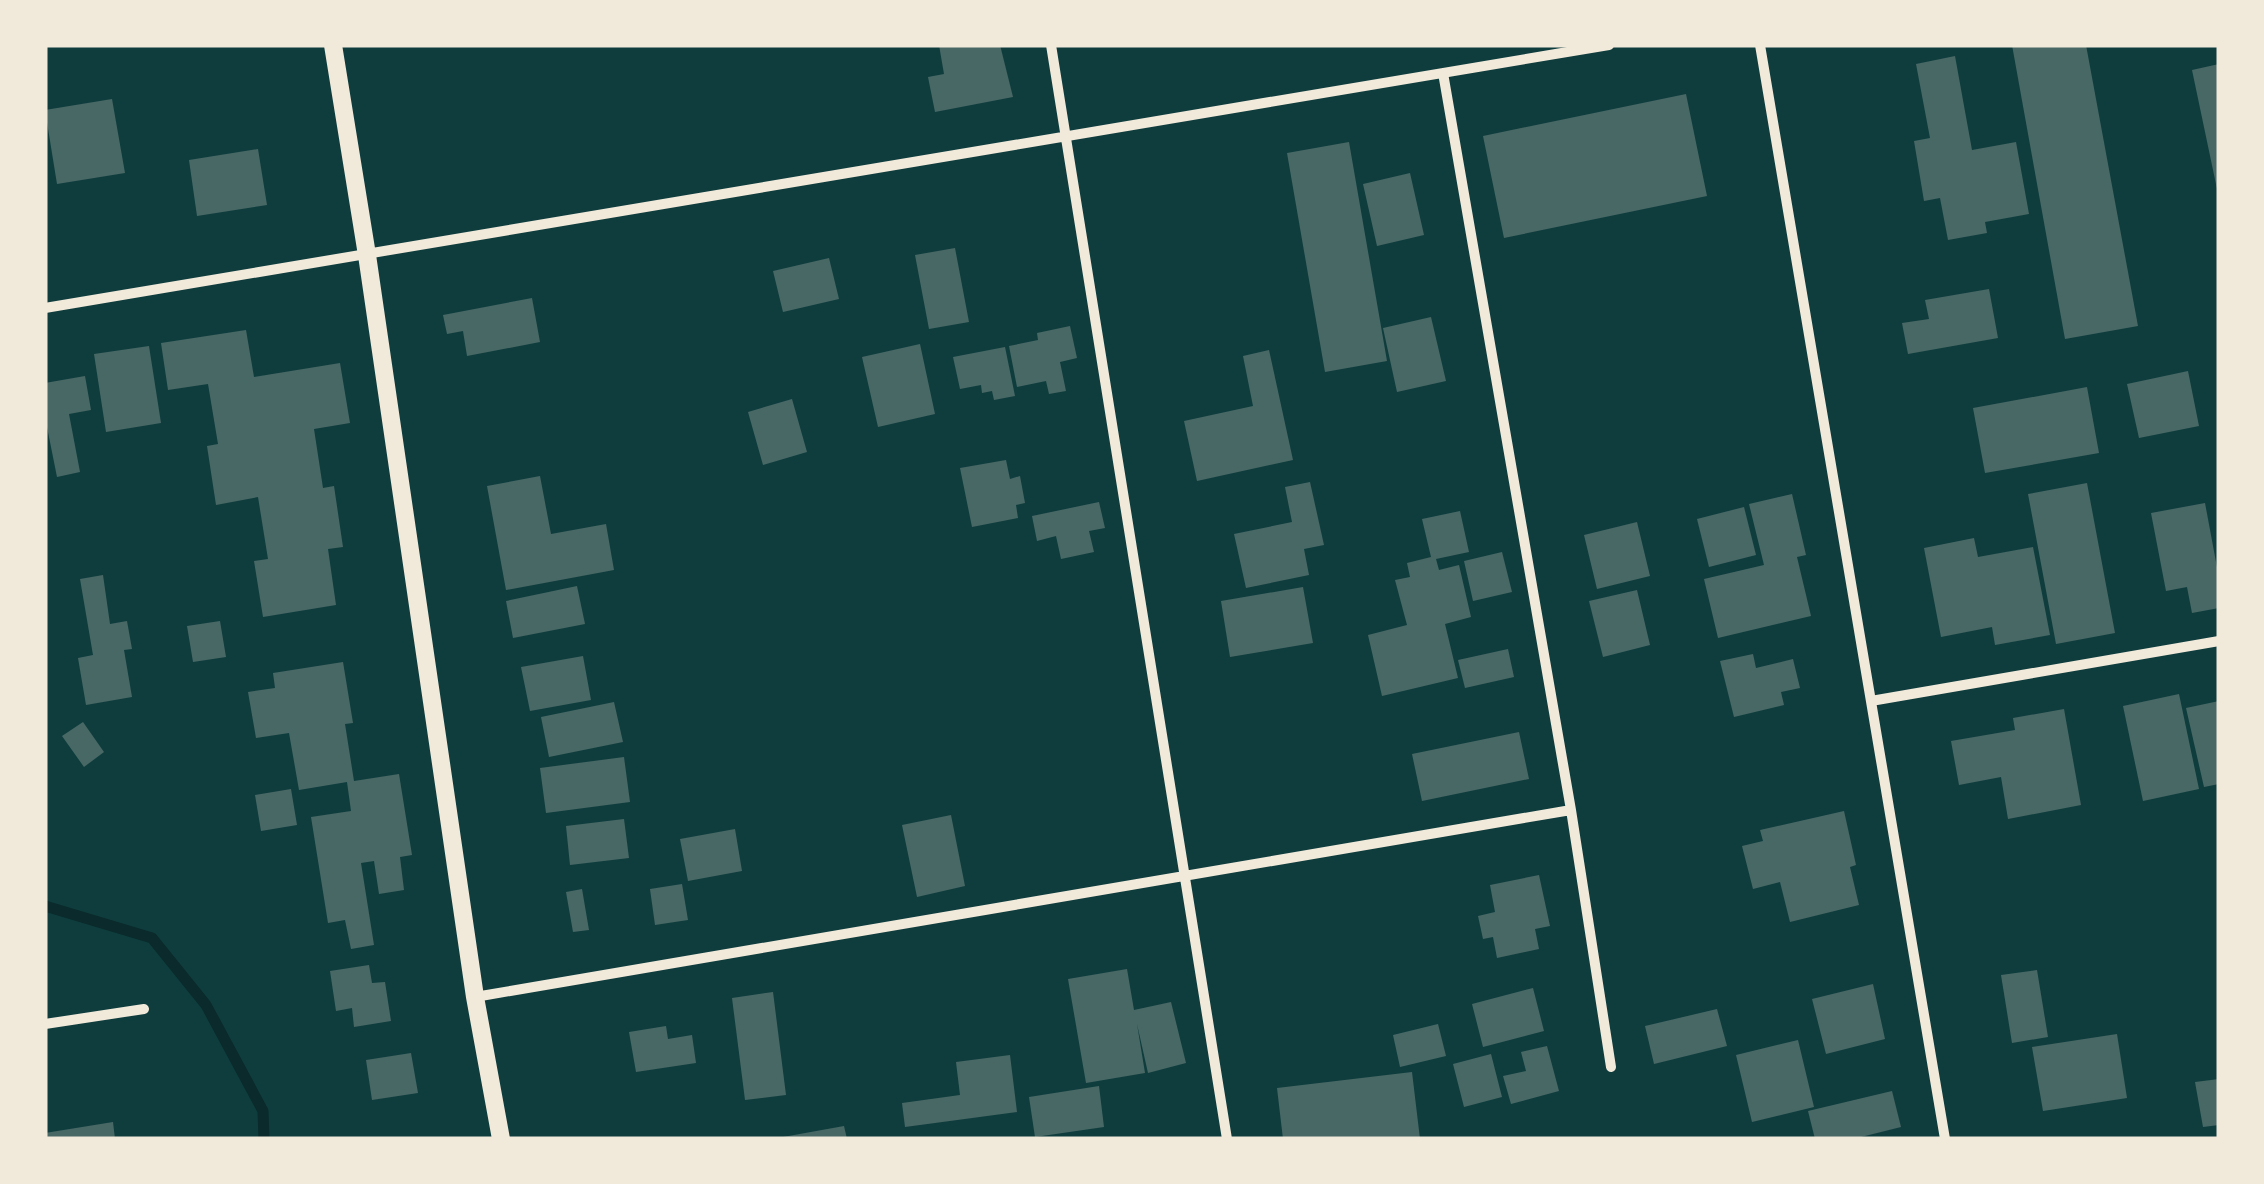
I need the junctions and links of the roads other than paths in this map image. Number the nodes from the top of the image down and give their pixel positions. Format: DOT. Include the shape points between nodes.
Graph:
graph roads {
  1 [pos="334,45"];
  2 [pos="1051,45"];
  3 [pos="1609,45"];
  4 [pos="1760,45"];
  5 [pos="1442,73"];
  6 [pos="1067,137"];
  7 [pos="367,255"];
  8 [pos="45,308"];
  9 [pos="2219,641"];
  10 [pos="1871,701"];
  11 [pos="1571,810"];
  12 [pos="1185,877"];
  13 [pos="475,997"];
  14 [pos="144,1008"];
  15 [pos="45,1024"];
  16 [pos="1610,1067"];
  17 [pos="501,1139"];
  18 [pos="1226,1139"];
  19 [pos="1945,1139"];
  1 -- 7 [label="street"];
  2 -- 6 [label="street"];
  3 -- 5 [label="street"];
  4 -- 10 [label="street"];
  5 -- 6 [label="street"];
  5 -- 11 [label="street"];
  6 -- 7 [label="street"];
  6 -- 12 [label="street"];
  7 -- 8 [label="street"];
  7 -- 13 [label="street"];
  9 -- 10 [label="street"];
  10 -- 19 [label="street"];
  11 -- 12 [label="street"];
  11 -- 16 [label="street"];
  12 -- 13 [label="street"];
  12 -- 18 [label="street"];
  13 -- 17 [label="street"];
  14 -- 15 [label="street"];
}
